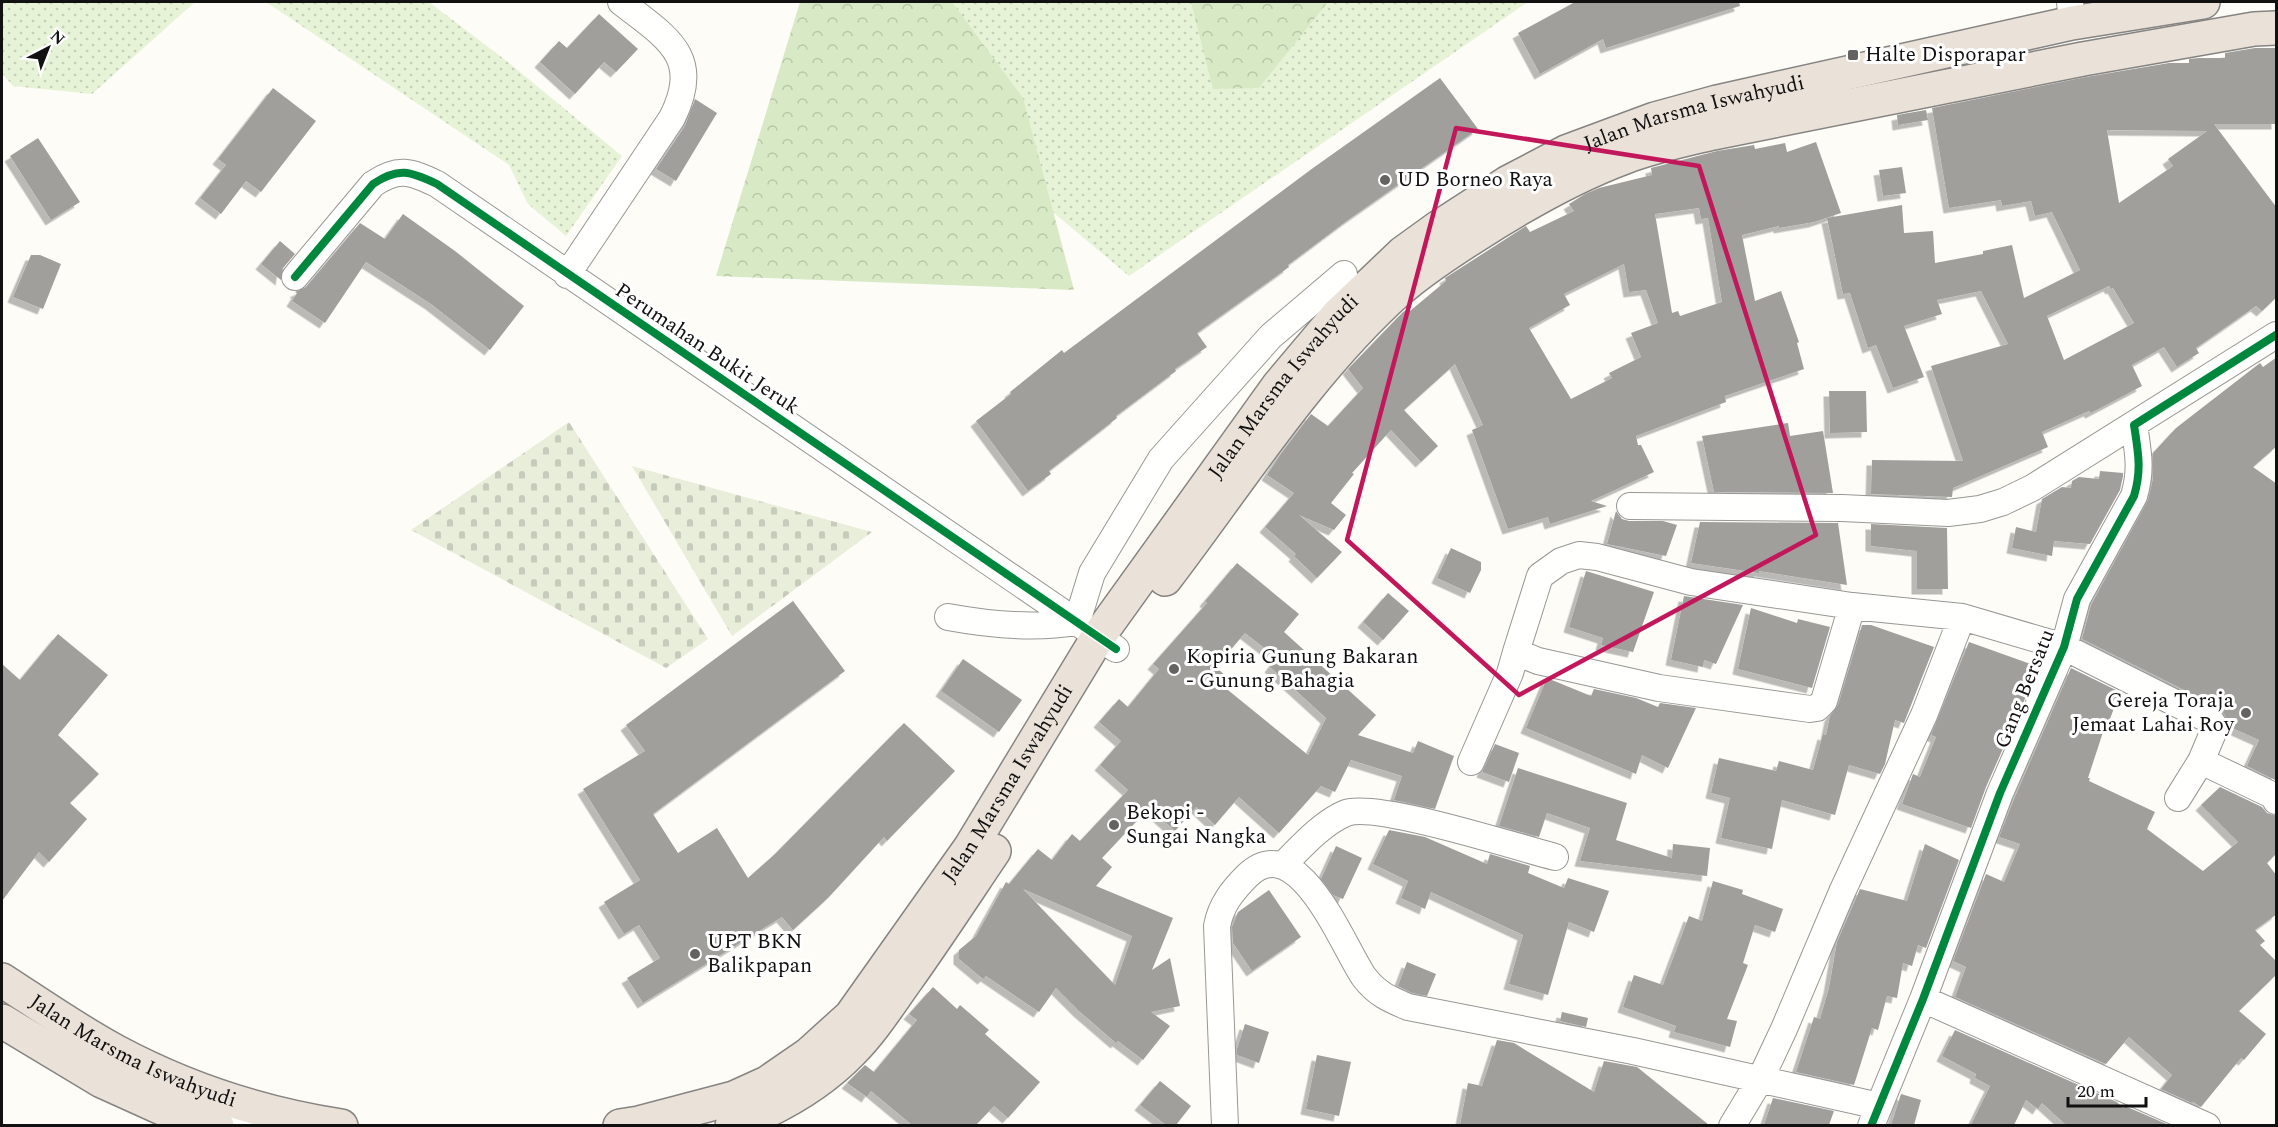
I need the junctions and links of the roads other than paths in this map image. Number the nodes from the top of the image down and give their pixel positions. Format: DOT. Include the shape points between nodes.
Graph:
graph roads {
  1 [pos="621,2"];
  2 [pos="2203,2"];
  3 [pos="2071,12"];
  4 [pos="2277,28"];
  5 [pos="1344,274"];
  6 [pos="567,275"];
  7 [pos="295,277"];
  8 [pos="2277,335"];
  9 [pos="2134,425"];
  10 [pos="1630,506"];
  11 [pos="1852,606"];
  12 [pos="948,617"];
  13 [pos="1962,618"];
  14 [pos="1097,636"];
  15 [pos="2064,647"];
  16 [pos="1516,652"];
  17 [pos="2201,760"];
  18 [pos="1471,762"];
  19 [pos="2178,798"];
  20 [pos="2277,802"];
  21 [pos="2277,820"];
  22 [pos="1555,858"];
  23 [pos="1283,865"];
  24 [pos="2,980"];
  25 [pos="1923,999"];
  26 [pos="2,1021"];
  27 [pos="1761,1078"];
  28 [pos="212,1093"];
  29 [pos="1875,1116"];
  30 [pos="217,1125"];
  31 [pos="249,1125"];
  32 [pos="341,1125"];
  33 [pos="620,1125"];
  34 [pos="732,1125"];
  35 [pos="1226,1125"];
  36 [pos="1732,1125"];
  37 [pos="2207,1125"];
  1 -- 6 [label="street" via="670,42 682,60 682,98"];
  2 -- 3 [label="highway, Jalan Marsma Iswahyudi"];
  3 -- 14 [label="highway, Jalan Marsma Iswahyudi" via="1655,119 1566,152 1438,227 1368,285 1303,355"];
  4 -- 14 [label="highway, Jalan Marsma Iswahyudi" via="2083,59 1685,139 1573,179 1518,208 1399,290 1298,400 1138,615"];
  5 -- 14 [label="street" via="1271,336 1161,459 1092,573"];
  6 -- 7 [label="street, Perumahan Bukit Jeruk" via="437,184 405,173 388,174 373,184"];
  6 -- 14 [label="street, Perumahan Bukit Jeruk"];
  8 -- 9 [label="street"];
  9 -- 10 [label="street" via="2032,488 1980,509 1948,513"];
  9 -- 15 [label="street, Gang Bersatu" via="2140,463 2134,496 2077,599"];
  11 -- 13 [label="street"];
  11 -- 16 [label="street" via="1691,582 1579,555 1561,561 1540,576"];
  11 -- 16 [label="street" via="1824,701 1810,709 1659,688 1538,661"];
  12 -- 14 [label="street" via="982,624 1050,626"];
  13 -- 15 [label="street"];
  13 -- 27 [label="street" via="1924,715"];
  14 -- 33 [label="highway, Jalan Marsma Iswahyudi" via="970,848 851,1016 809,1054 767,1083 714,1104"];
  14 -- 34 [label="highway, Jalan Marsma Iswahyudi" via="1007,830 877,1022 851,1052 820,1078 789,1100"];
  15 -- 17 [label="street" via="2211,721 2215,728"];
  15 -- 25 [label="street, Gang Bersatu" via="2000,793"];
  16 -- 18 [label="street"];
  17 -- 19 [label="street"];
  17 -- 20 [label="street" via="2274,796"];
  20 -- 21 [label="street"];
  22 -- 23 [label="street" via="1362,810 1346,813 1313,834"];
  23 -- 27 [label="street" via="1303,879 1324,907 1364,977 1382,996 1418,1010"];
  23 -- 35 [label="street" via="1268,864 1252,871 1219,915"];
  24 -- 28 [label="highway, Jalan Marsma Iswahyudi" via="116,1052"];
  25 -- 29 [label="street, Gang Bersatu"];
  25 -- 37 [label="street"];
  26 -- 30 [label="highway, Jalan Marsma Iswahyudi" via="102,1081 164,1109"];
  27 -- 29 [label="street"];
  27 -- 36 [label="street"];
  28 -- 31 [label="street"];
  28 -- 32 [label="highway, Jalan Marsma Iswahyudi" via="280,1113"];
}
